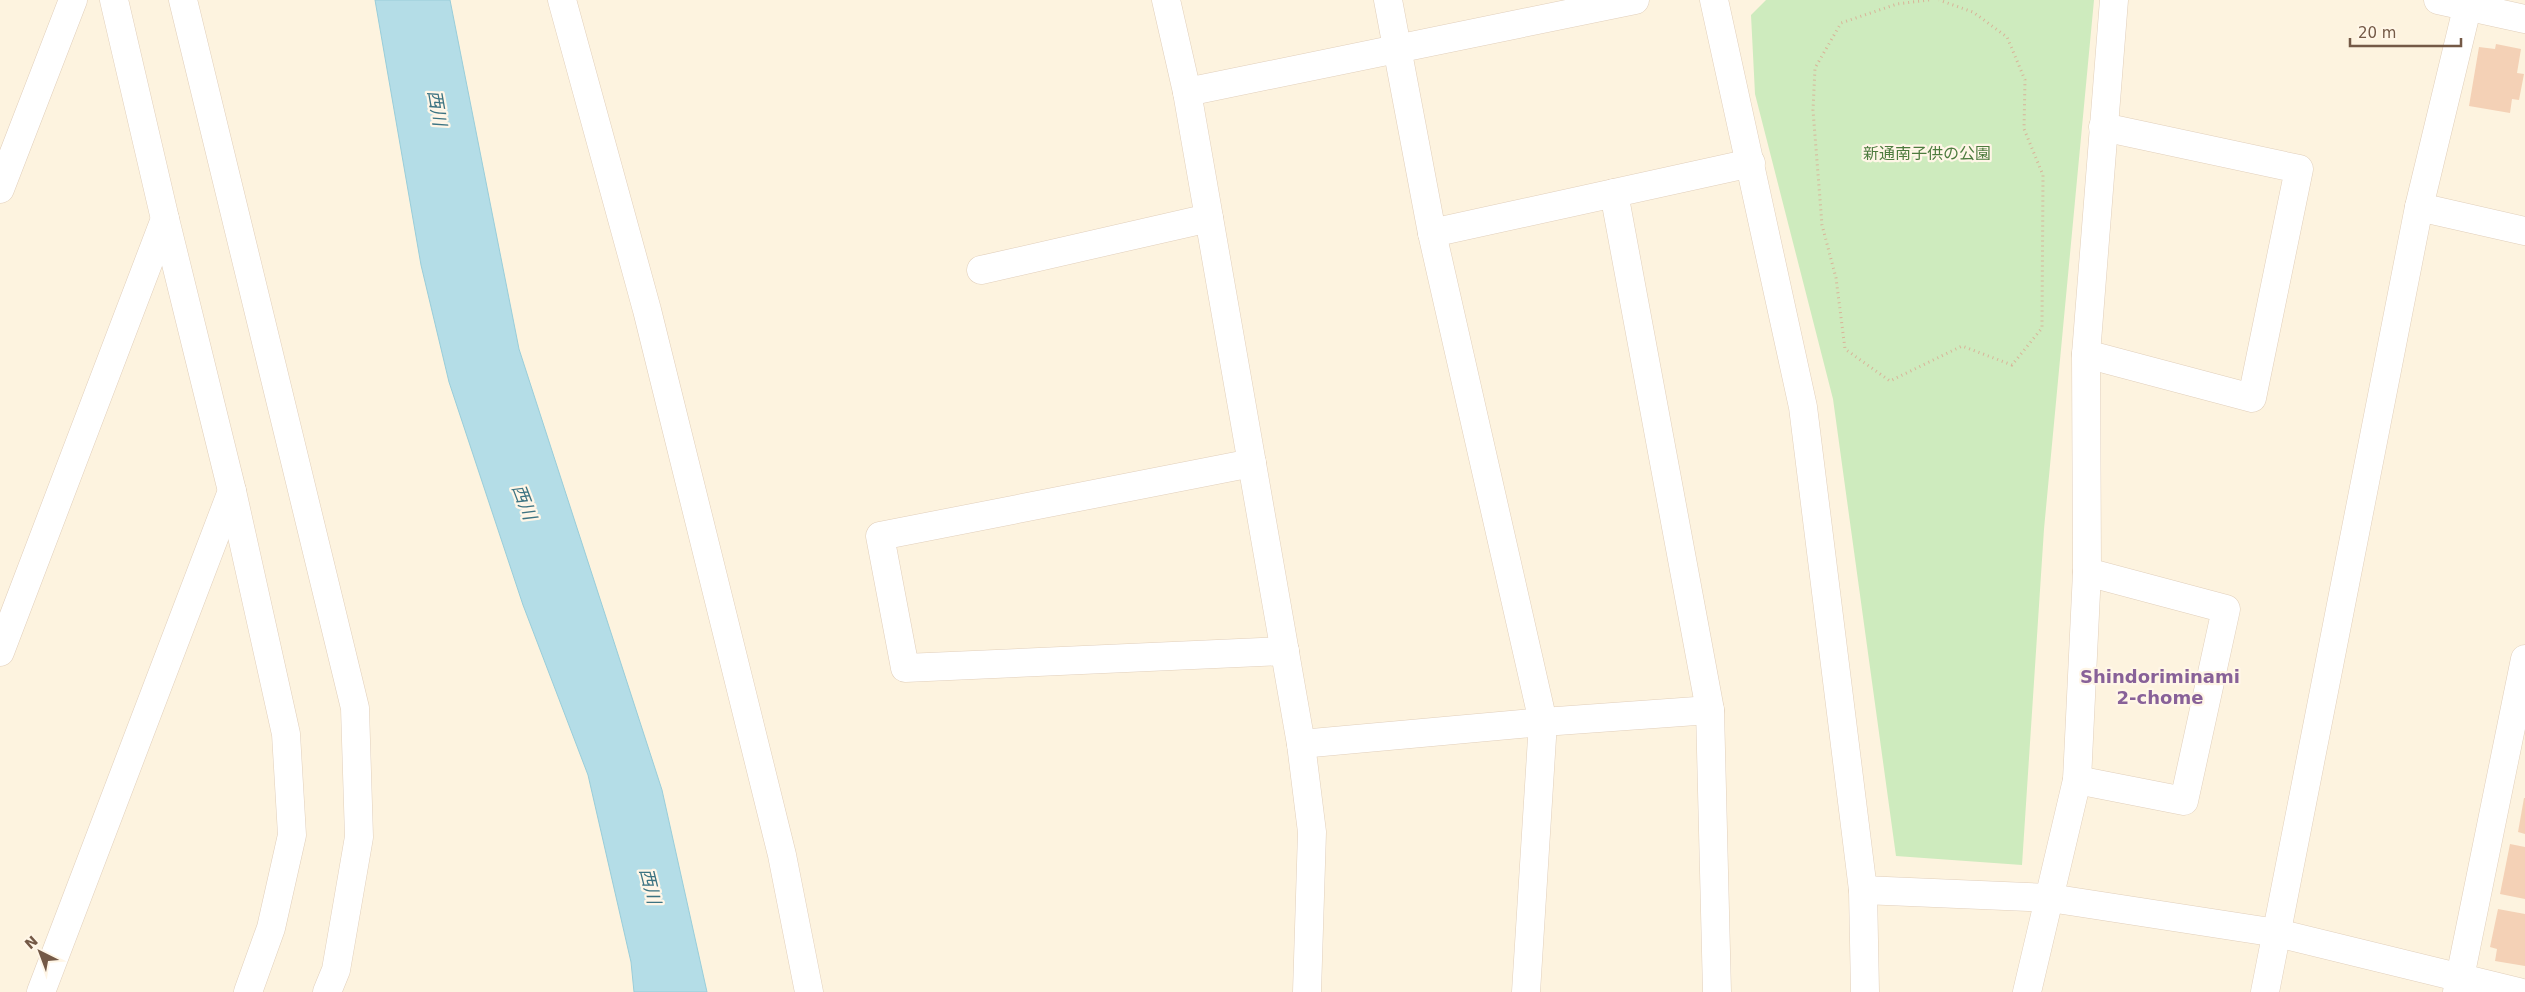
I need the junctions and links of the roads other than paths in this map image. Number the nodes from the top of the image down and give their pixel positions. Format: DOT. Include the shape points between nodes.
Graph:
graph roads {
  1 [pos="74,0"];
  2 [pos="114,0"];
  3 [pos="183,0"];
  4 [pos="562,0"];
  5 [pos="1166,0"];
  6 [pos="1388,0"];
  7 [pos="1635,0"];
  8 [pos="1714,0"];
  9 [pos="2114,0"];
  10 [pos="2438,0"];
  11 [pos="2468,3"];
  12 [pos="2525,19"];
  13 [pos="1396,47"];
  14 [pos="1187,92"];
  15 [pos="2104,127"];
  16 [pos="1751,163"];
  17 [pos="0,189"];
  18 [pos="1614,193"];
  19 [pos="2420,207"];
  20 [pos="1209,218"];
  21 [pos="165,219"];
  22 [pos="2525,231"];
  23 [pos="1432,232"];
  24 [pos="981,270"];
  25 [pos="2086,354"];
  26 [pos="1252,463"];
  27 [pos="232,491"];
  28 [pos="2087,572"];
  29 [pos="0,650"];
  30 [pos="1285,651"];
  31 [pos="2525,659"];
  32 [pos="1710,710"];
  33 [pos="1543,722"];
  34 [pos="1301,744"];
  35 [pos="2077,780"];
  36 [pos="1863,890"];
  37 [pos="2050,898"];
  38 [pos="2277,933"];
  39 [pos="2458,985"];
  40 [pos="41,992"];
  41 [pos="248,992"];
  42 [pos="328,992"];
  43 [pos="809,992"];
  44 [pos="1307,992"];
  45 [pos="1526,992"];
  46 [pos="1717,992"];
  47 [pos="1864,992"];
  48 [pos="2027,992"];
  49 [pos="2265,992"];
  50 [pos="2519,992"];
  1 -- 17 [label="street"];
  2 -- 21 [label="street"];
  3 -- 42 [label="street" via="355,708 359,837 336,970"];
  4 -- 43 [label="street" via="647,310 782,855"];
  5 -- 14 [label="street"];
  6 -- 13 [label="street"];
  7 -- 13 [label="street"];
  8 -- 16 [label="street"];
  9 -- 15 [label="street"];
  10 -- 11 [label="street"];
  11 -- 12 [label="street"];
  11 -- 19 [label="street"];
  13 -- 14 [label="street"];
  13 -- 23 [label="street"];
  14 -- 20 [label="street"];
  15 -- 25 [label="street"];
  15 -- 25 [label="street" via="2298,169 2252,398"];
  16 -- 18 [label="street"];
  16 -- 36 [label="street" via="1803,407"];
  18 -- 23 [label="street"];
  18 -- 32 [label="street"];
  19 -- 22 [label="street"];
  19 -- 38 [label="street"];
  20 -- 24 [label="street"];
  20 -- 26 [label="street"];
  21 -- 27 [label="street"];
  21 -- 29 [label="street"];
  23 -- 33 [label="street"];
  25 -- 28 [label="street"];
  26 -- 30 [label="street"];
  26 -- 30 [label="street" via="880,536 905,668"];
  27 -- 40 [label="street"];
  27 -- 41 [label="street" via="286,734 292,835 271,928"];
  28 -- 35 [label="street"];
  28 -- 35 [label="street" via="2226,609 2184,801"];
  30 -- 34 [label="street"];
  31 -- 39 [label="street"];
  32 -- 33 [label="street"];
  32 -- 46 [label="street"];
  33 -- 34 [label="street"];
  33 -- 45 [label="street"];
  34 -- 44 [label="street" via="1312,832"];
  35 -- 37 [label="street"];
  36 -- 37 [label="street"];
  36 -- 47 [label="street"];
  37 -- 38 [label="street"];
  37 -- 48 [label="street" via="2039,932"];
  38 -- 39 [label="street"];
  38 -- 49 [label="street"];
  39 -- 50 [label="street"];
}
